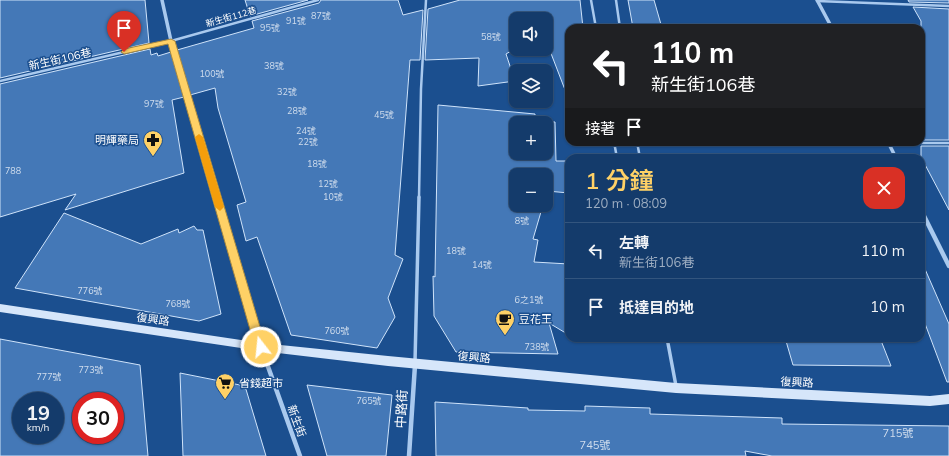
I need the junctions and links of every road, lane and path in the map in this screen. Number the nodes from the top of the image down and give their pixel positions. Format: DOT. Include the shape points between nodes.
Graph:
graph roads {
  1 [pos="162,0"];
  2 [pos="318,0"];
  3 [pos="426,0"];
  4 [pos="591,0"];
  5 [pos="616,0"];
  6 [pos="817,0"];
  7 [pos="949,6"];
  8 [pos="595,24"];
  9 [pos="619,24"];
  10 [pos="830,24"];
  11 [pos="171,41"];
  12 [pos="0,81"];
  13 [pos="925,143"];
  14 [pos="949,143"];
  15 [pos="925,218"];
  16 [pos="949,266"];
  17 [pos="0,308"];
  18 [pos="669,342"];
  19 [pos="261,347"];
  20 [pos="415,364"];
  21 [pos="676,388"];
  22 [pos="949,399"];
  23 [pos="300,456"];
  24 [pos="409,456"];
  1 -- 11 [label="street, 新生街"];
  2 -- 11 [label="lane, 新生街112巷"];
  3 -- 20 [label="lane" via="421,89"];
  4 -- 8 [label="lane"];
  5 -- 9 [label="lane"];
  6 -- 7 [label="lane"];
  6 -- 10 [label="street"];
  11 -- 12 [label="lane, 新生街106巷"];
  11 -- 19 [label="street, 新生街"];
  13 -- 14 [label="lane"];
  15 -- 16 [label="street"];
  17 -- 19 [label="street, 復興路"];
  18 -- 21 [label="lane"];
  19 -- 20 [label="street, 復興路"];
  19 -- 23 [label="street, 新生街"];
  20 -- 21 [label="street, 復興路"];
  20 -- 24 [label="street, 中路街"];
  21 -- 22 [label="street, 復興路"];
}
